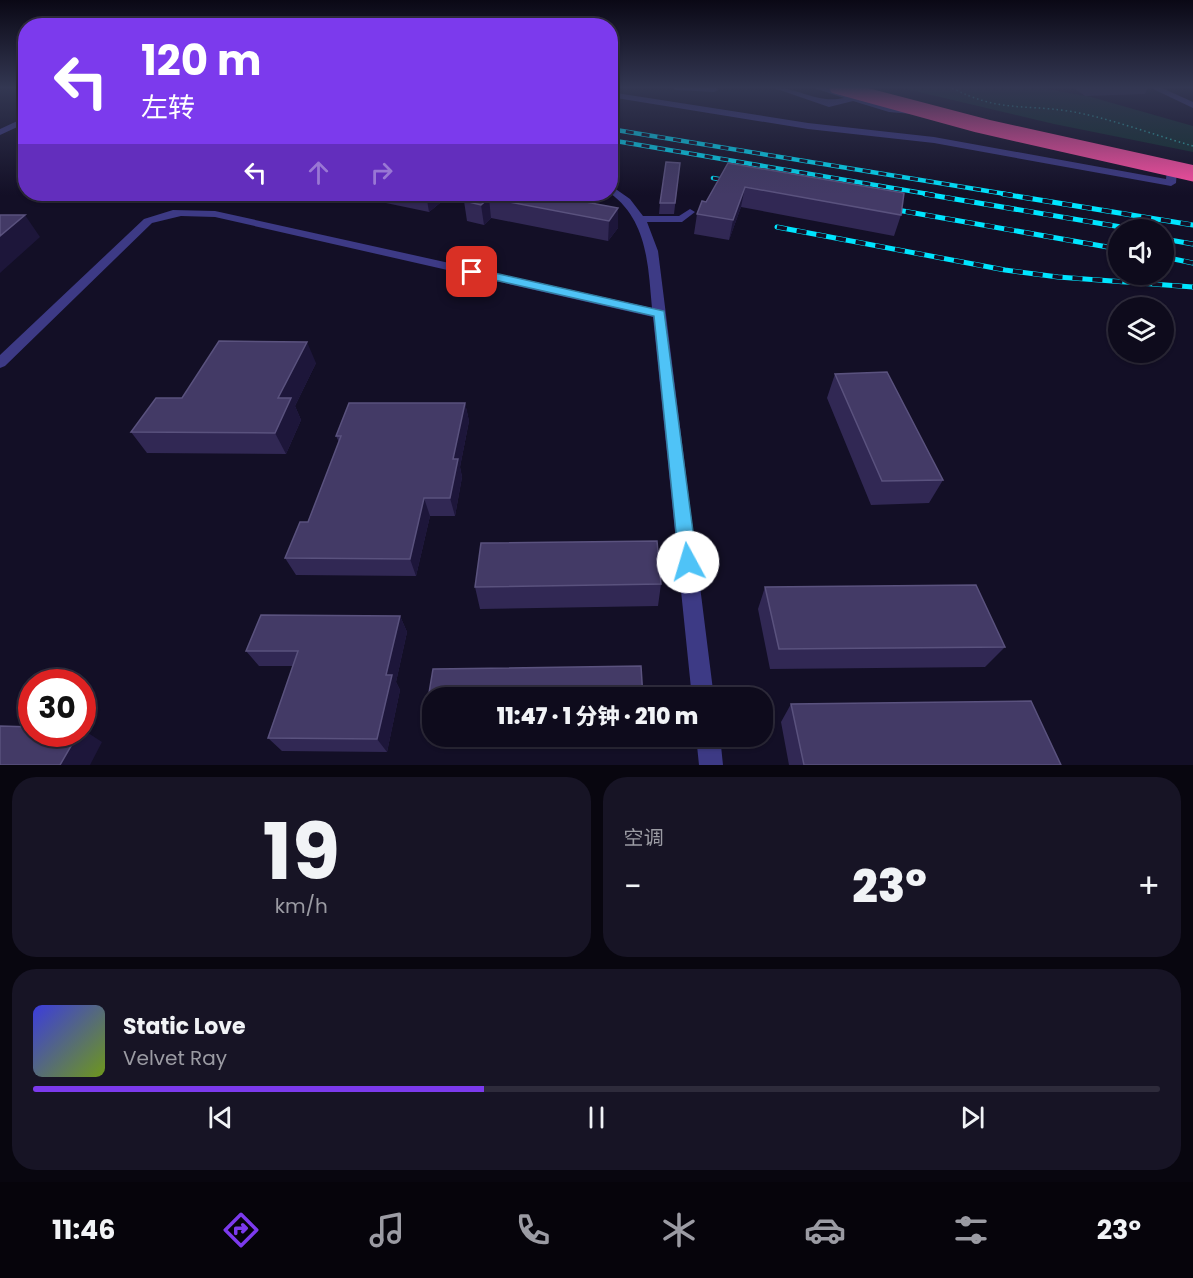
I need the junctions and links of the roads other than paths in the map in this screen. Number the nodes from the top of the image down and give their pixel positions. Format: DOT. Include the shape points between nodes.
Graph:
graph roads {
  1 [pos="17,124"];
  2 [pos="794,124"];
  3 [pos="965,124"];
  4 [pos="974,124"];
  5 [pos="992,124"];
  6 [pos="0,132"];
  7 [pos="1193,169"];
  8 [pos="1172,170"];
  9 [pos="1193,175"];
  10 [pos="618,193"];
  11 [pos="690,212"];
  12 [pos="641,219"];
  13 [pos="659,314"];
  14 [pos="0,363"];
  15 [pos="702,687"];
  16 [pos="709,747"];
  17 [pos="711,765"];
  1 -- 6 [label="street"];
  2 -- 8 [label="street" via="934,140 1171,183"];
  3 -- 9 [label="highway, bridge"];
  4 -- 8 [label="street"];
  5 -- 7 [label="highway"];
  8 -- 9 [label="street"];
  10 -- 12 [label="street"];
  11 -- 12 [label="street" via="682,219"];
  12 -- 13 [label="street" via="652,251"];
  13 -- 14 [label="street" via="215,214 177,211 148,221"];
  13 -- 15 [label="street"];
  16 -- 17 [label="street"];
}
